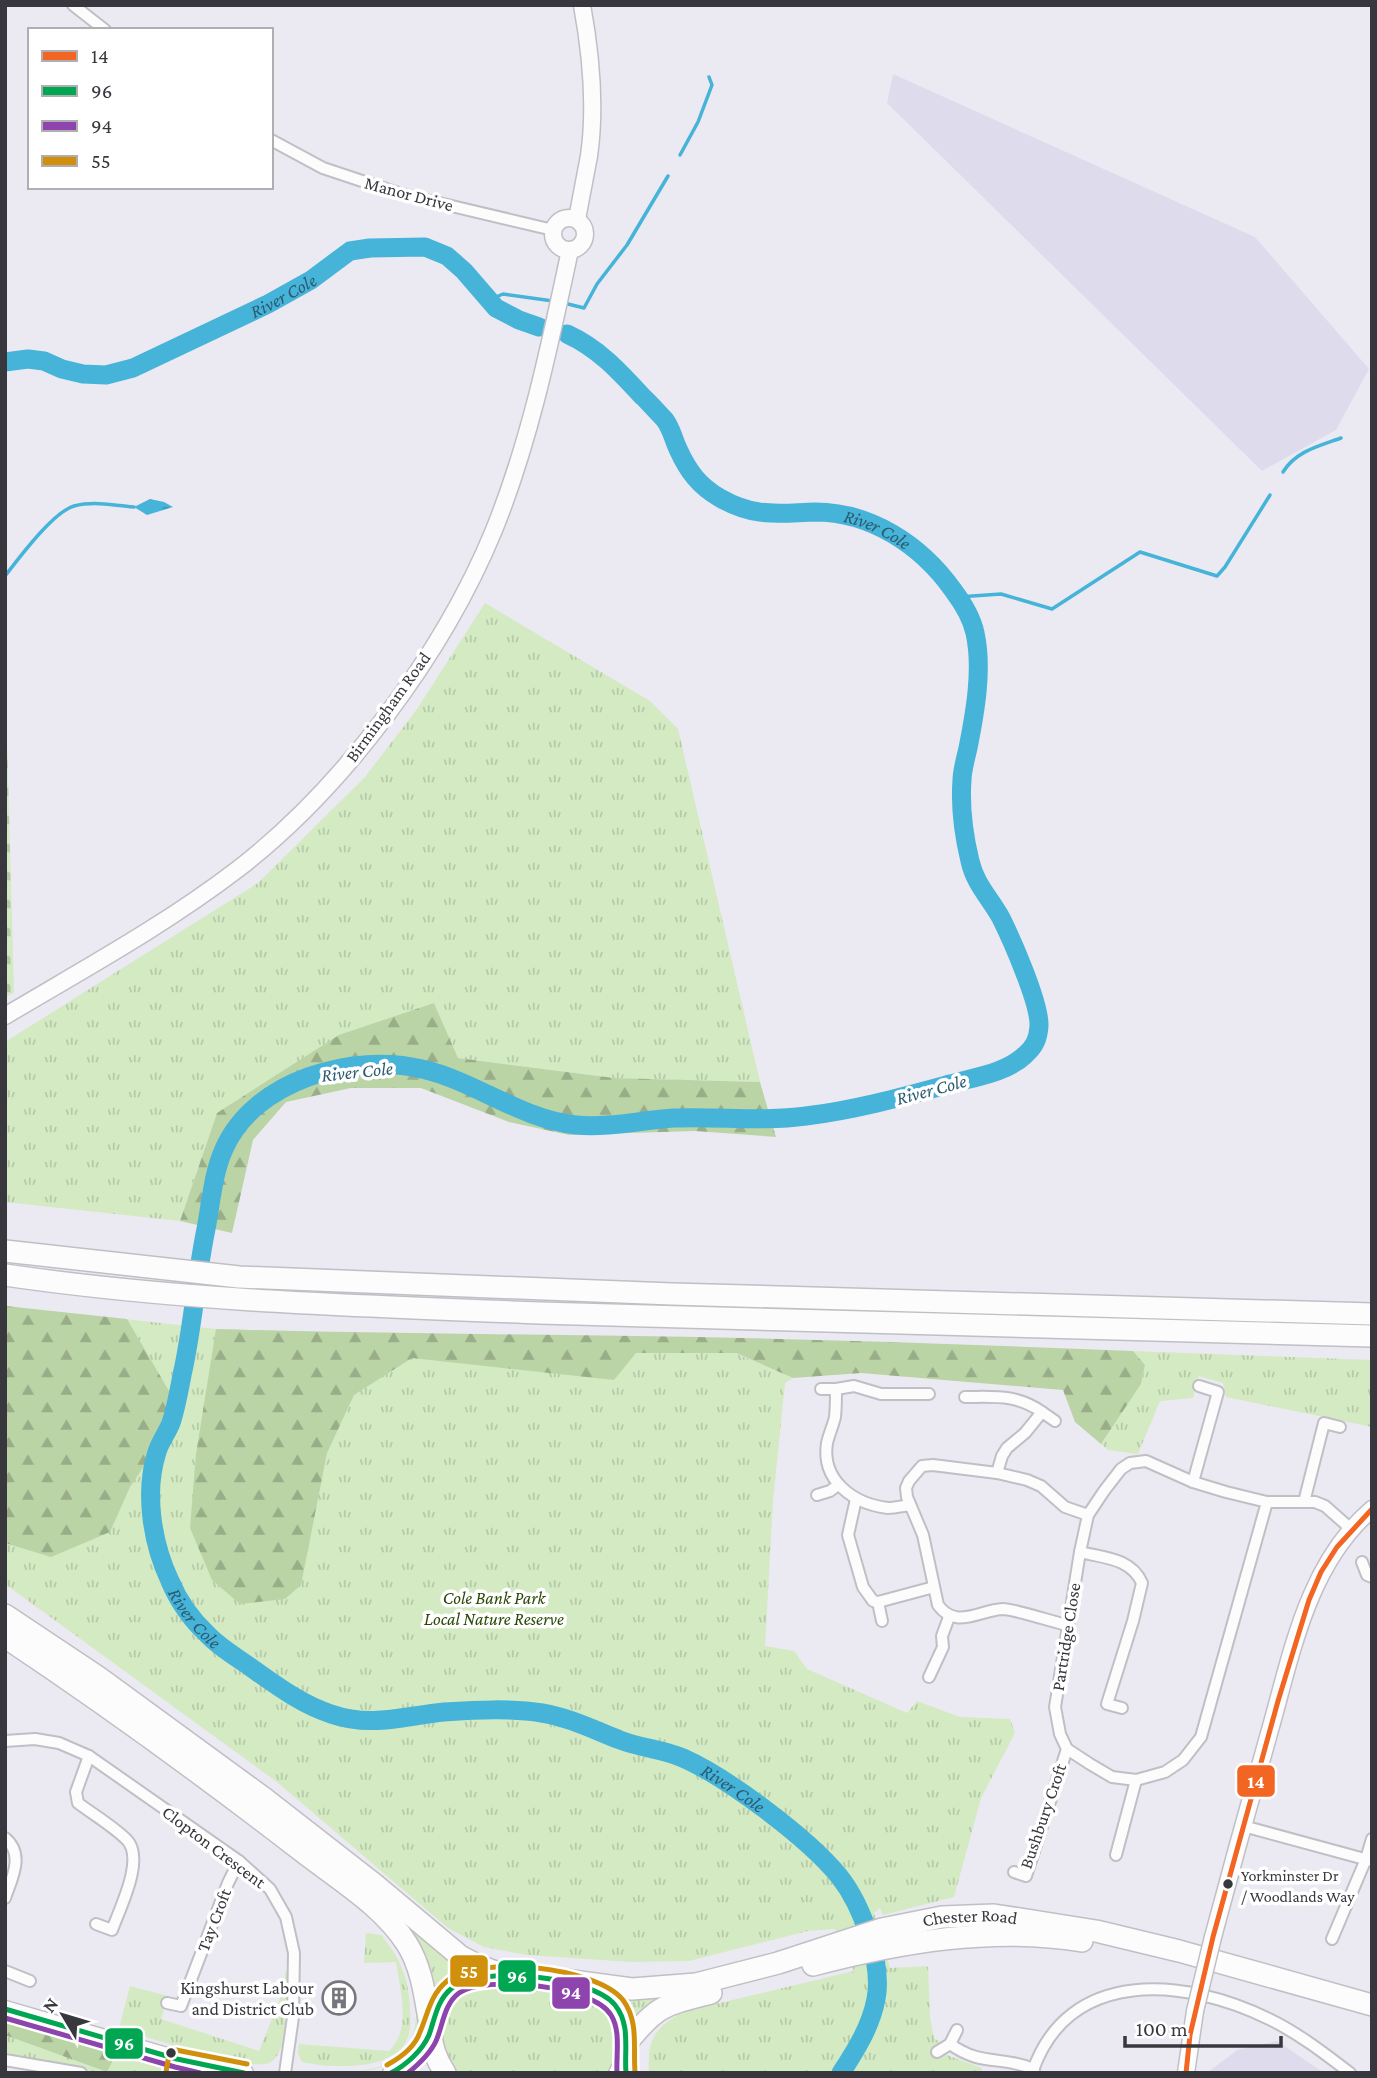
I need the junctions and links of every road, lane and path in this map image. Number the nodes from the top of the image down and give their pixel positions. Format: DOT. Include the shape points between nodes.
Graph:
graph roads {
  1 [pos="73,5"];
  2 [pos="582,5"];
  3 [pos="102,28"];
  4 [pos="273,141"];
  5 [pos="577,219"];
  6 [pos="553,230"];
  7 [pos="570,250"];
  8 [pos="5,1016"];
  9 [pos="5,1251"];
  10 [pos="5,1275"];
  11 [pos="1372,1301"];
  12 [pos="1225,1308"];
  13 [pos="1372,1314"];
  14 [pos="1372,1336"];
  15 [pos="1199,1386"];
  16 [pos="836,1389"];
  17 [pos="821,1390"];
  18 [pos="929,1394"];
  19 [pos="965,1396"];
  20 [pos="1042,1412"];
  21 [pos="1055,1421"];
  22 [pos="1340,1427"];
  23 [pos="997,1473"];
  24 [pos="1193,1482"];
  25 [pos="838,1485"];
  26 [pos="817,1495"];
  27 [pos="856,1499"];
  28 [pos="1267,1502"];
  29 [pos="1304,1502"];
  30 [pos="910,1505"];
  31 [pos="1372,1508"];
  32 [pos="1088,1515"];
  33 [pos="1351,1529"];
  34 [pos="1080,1552"];
  35 [pos="1362,1562"];
  36 [pos="1372,1577"];
  37 [pos="934,1587"];
  38 [pos="878,1602"];
  39 [pos="5,1615"];
  40 [pos="949,1617"];
  41 [pos="882,1621"];
  42 [pos="1067,1625"];
  43 [pos="5,1637"];
  44 [pos="929,1677"];
  45 [pos="1122,1708"];
  46 [pos="5,1741"];
  47 [pos="1067,1749"];
  48 [pos="89,1756"];
  49 [pos="1136,1780"];
  50 [pos="1243,1826"];
  51 [pos="5,1838"];
  52 [pos="1372,1839"];
  53 [pos="1116,1855"];
  54 [pos="1369,1860"];
  55 [pos="239,1861"];
  56 [pos="1014,1872"];
  57 [pos="5,1898"];
  58 [pos="96,1924"];
  59 [pos="885,1939"];
  60 [pos="1332,1939"];
  61 [pos="831,1953"];
  62 [pos="5,1971"];
  63 [pos="509,1977"];
  64 [pos="565,1980"];
  65 [pos="30,1981"];
  66 [pos="167,2003"];
  67 [pos="1372,2005"];
  68 [pos="5,2009"];
  69 [pos="1372,2013"];
  70 [pos="430,2029"];
  71 [pos="957,2029"];
  72 [pos="950,2044"];
  73 [pos="937,2052"];
  74 [pos="5,2060"];
  75 [pos="624,2064"];
  76 [pos="176,2066"];
  77 [pos="1033,2071"];
  78 [pos="81,2073"];
  79 [pos="244,2073"];
  80 [pos="285,2073"];
  81 [pos="391,2073"];
  82 [pos="445,2073"];
  83 [pos="1186,2073"];
  84 [pos="1350,2073"];
  1 -- 3 [label="street"];
  2 -- 5 [label="main road" via="592,98 589,153"];
  4 -- 6 [label="street, Manor Drive" via="323,168 401,194"];
  5 -- 6 [label="main road" via="558,221"];
  5 -- 7 [label="main road" via="585,234 581,244"];
  6 -- 7 [label="main road" via="557,245"];
  7 -- 8 [label="main road, Birmingham Road" via="521,455 494,530 475,572 383,720 298,816 239,868 149,931"];
  9 -- 12 [label="highway" via="239,1277"];
  10 -- 14 [label="highway" via="235,1300 672,1318"];
  11 -- 12 [label="highway"];
  12 -- 13 [label="highway"];
  15 -- 24 [label="street" via="1218,1392"];
  16 -- 17 [label="street"];
  16 -- 18 [label="street"];
  16 -- 25 [label="street" via="827,1458"];
  19 -- 20 [label="street" via="1027,1401"];
  20 -- 21 [label="street"];
  20 -- 23 [label="street" via="1007,1448"];
  22 -- 29 [label="street" via="1324,1423"];
  23 -- 30 [label="street" via="922,1466 906,1488"];
  23 -- 32 [label="street" via="1041,1486 1065,1507"];
  24 -- 28 [label="street"];
  24 -- 32 [label="street, Partridge Close" via="1146,1461 1130,1463"];
  25 -- 26 [label="street"];
  25 -- 27 [label="street"];
  27 -- 30 [label="street" via="889,1508"];
  27 -- 38 [label="street" via="848,1535 863,1587"];
  28 -- 29 [label="street"];
  28 -- 49 [label="street" via="1201,1737 1183,1760 1165,1772"];
  29 -- 33 [label="street" via="1325,1506"];
  30 -- 37 [label="street" via="923,1535"];
  31 -- 33 [label="main road"];
  32 -- 34 [label="street, Partridge Close"];
  33 -- 50 [label="main road" via="1309,1600"];
  34 -- 42 [label="street, Partridge Close"];
  34 -- 45 [label="street" via="1127,1563 1142,1583 1107,1704"];
  35 -- 36 [label="street"];
  37 -- 38 [label="street"];
  37 -- 40 [label="street" via="938,1605"];
  38 -- 41 [label="street"];
  39 -- 63 [label="highway" via="265,1799 460,1956"];
  40 -- 42 [label="street" via="1005,1609"];
  40 -- 44 [label="street" via="943,1647"];
  42 -- 47 [label="street, Partridge Close" via="1055,1707"];
  43 -- 70 [label="highway" via="127,1721 365,1900 406,1943 417,1965"];
  46 -- 48 [label="street, Clopton Crescent" via="59,1743"];
  47 -- 49 [label="street" via="1112,1777"];
  47 -- 56 [label="street, Bushbury Croft" via="1026,1876"];
  48 -- 55 [label="street, Clopton Crescent"];
  48 -- 58 [label="street" via="76,1792 78,1803 129,1842 134,1858 112,1930"];
  49 -- 53 [label="street"];
  50 -- 54 [label="street"];
  50 -- 83 [label="main road, bridge" via="1195,2011"];
  51 -- 57 [label="street" via="16,1856 16,1868"];
  52 -- 54 [label="street"];
  54 -- 60 [label="street"];
  55 -- 66 [label="street, Tay Croft" via="181,2006"];
  55 -- 80 [label="street, Clopton Crescent" via="270,1889 291,1934 295,1978"];
  59 -- 61 [label="highway, Chester Road"];
  59 -- 67 [label="highway, Chester Road" via="924,1919 994,1915 1096,1931"];
  59 -- 69 [label="highway, Chester Road" via="1071,1939"];
  61 -- 64 [label="highway, Chester Road" via="695,1984 632,1989"];
  61 -- 75 [label="highway, Chester Road" via="660,2008 648,2017"];
  62 -- 65 [label="street"];
  63 -- 64 [label="highway"];
  63 -- 70 [label="highway" via="464,1979 444,1996"];
  64 -- 75 [label="highway" via="616,2005 626,2028"];
  68 -- 76 [label="main road"];
  70 -- 81 [label="main road" via="417,2052"];
  70 -- 82 [label="highway" via="434,2053"];
  71 -- 72 [label="street"];
  72 -- 73 [label="street"];
  72 -- 77 [label="street" via="980,2060 1010,2061"];
  74 -- 78 [label="street"];
  76 -- 79 [label="main road"];
  77 -- 84 [label="street" via="1052,2033 1079,2009 1118,1992 1148,1987 1179,1989 1267,2018"];
}
